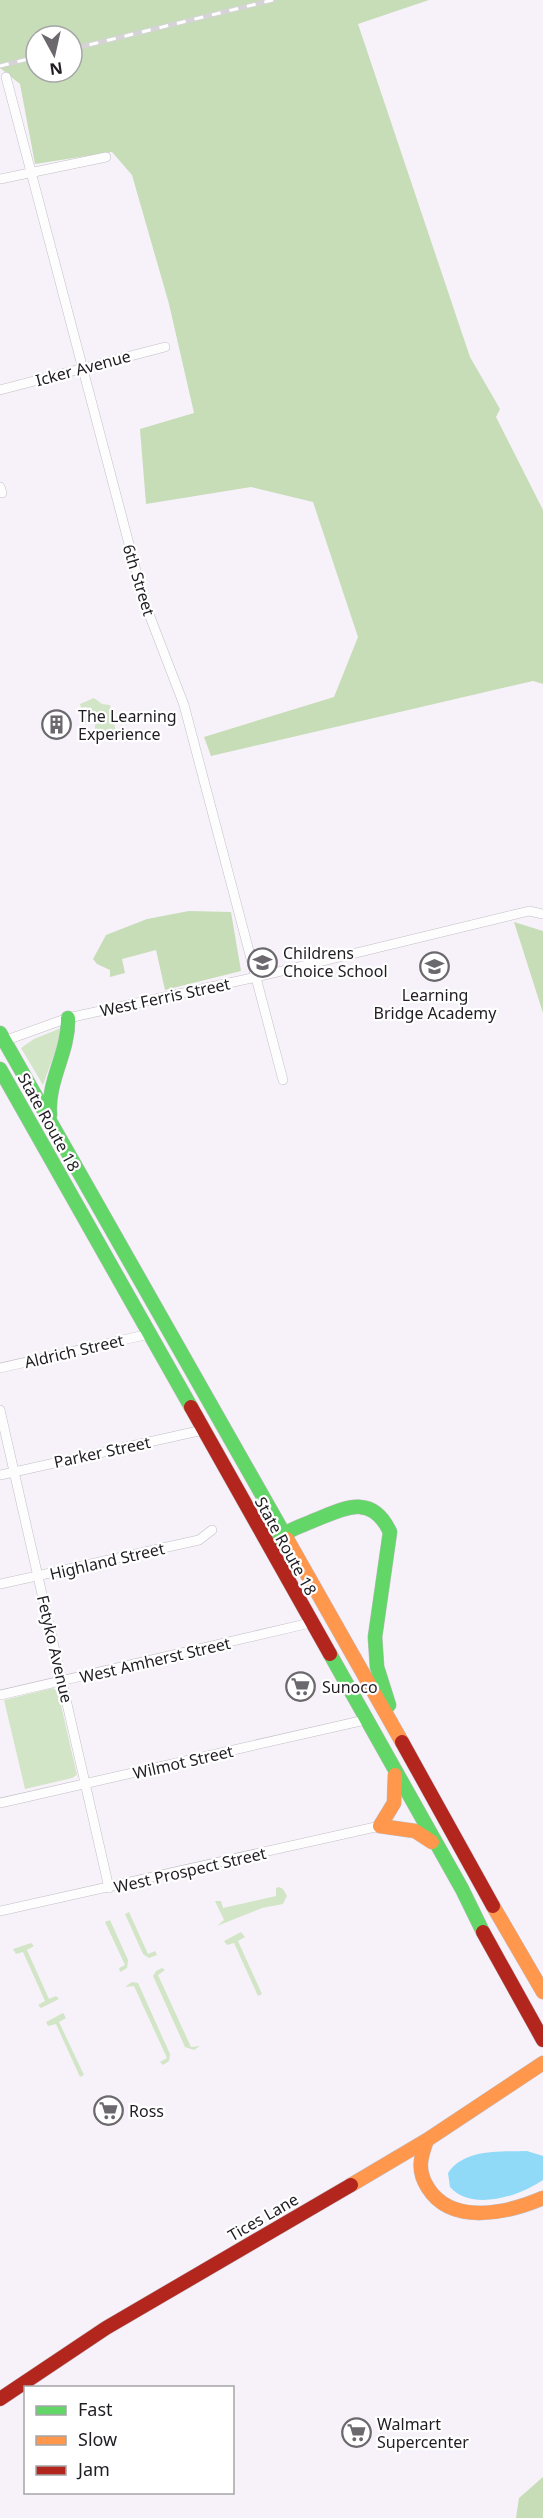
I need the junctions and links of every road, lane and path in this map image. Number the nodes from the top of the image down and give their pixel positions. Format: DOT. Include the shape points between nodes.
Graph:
graph roads {
  1 [pos="6,77"];
  2 [pos="106,157"];
  3 [pos="29,172"];
  4 [pos="0,180"];
  5 [pos="165,347"];
  6 [pos="82,369"];
  7 [pos="0,390"];
  8 [pos="543,914"];
  9 [pos="257,977"];
  10 [pos="68,1018"];
  11 [pos="1,1038"];
  12 [pos="0,1069"];
  13 [pos="283,1080"];
  14 [pos="51,1120"];
  15 [pos="149,1334"];
  16 [pos="0,1368"];
  17 [pos="0,1410"];
  18 [pos="203,1430"];
  19 [pos="13,1472"];
  20 [pos="0,1475"];
  21 [pos="212,1530"];
  22 [pos="282,1534"];
  23 [pos="271,1552"];
  24 [pos="39,1577"];
  25 [pos="0,1584"];
  26 [pos="310,1623"];
  27 [pos="62,1682"];
  28 [pos="0,1695"];
  29 [pos="365,1720"];
  30 [pos="398,1736"];
  31 [pos="395,1773"];
  32 [pos="84,1784"];
  33 [pos="0,1803"];
  34 [pos="380,1826"];
  35 [pos="435,1844"];
  36 [pos="109,1888"];
  37 [pos="0,1911"];
  38 [pos="543,1992"];
  39 [pos="543,2040"];
  40 [pos="543,2063"];
  41 [pos="427,2140"];
  42 [pos="543,2198"];
  43 [pos="0,2399"];
  1 -- 3 [label="street, 6th Street"];
  2 -- 3 [label="street"];
  3 -- 4 [label="street"];
  3 -- 6 [label="street, 6th Street"];
  5 -- 6 [label="street, Icker Avenue"];
  6 -- 7 [label="street, Icker Avenue"];
  6 -- 9 [label="street, 6th Street" via="144,601 184,705"];
  8 -- 9 [label="street, West Ferris Street" via="529,911"];
  9 -- 10 [label="street, West Ferris Street"];
  9 -- 13 [label="street, 6th Street"];
  10 -- 11 [label="street, West Ferris Street"];
  10 -- 14 [label="main road" via="69,1043 49,1085"];
  11 -- 14 [label="main road, State Route 18"];
  12 -- 15 [label="main road, State Route 18"];
  14 -- 22 [label="main road, State Route 18"];
  15 -- 16 [label="street, Aldrich Street"];
  15 -- 18 [label="main road, State Route 18"];
  17 -- 19 [label="street, Fetyko Avenue"];
  18 -- 19 [label="street, Parker Street"];
  18 -- 23 [label="main road, State Route 18"];
  19 -- 20 [label="street, Parker Street"];
  19 -- 24 [label="street, Fetyko Avenue"];
  21 -- 24 [label="street, Highland Street" via="199,1540"];
  22 -- 23 [label="main road"];
  22 -- 30 [label="main road, State Route 18"];
  22 -- 30 [label="main road" via="356,1505 372,1509 385,1519 390,1532 375,1637 376,1657"];
  23 -- 26 [label="main road, State Route 18"];
  24 -- 25 [label="street, Highland Street"];
  24 -- 27 [label="street, Fetyko Avenue"];
  26 -- 27 [label="street, West Amherst Street"];
  26 -- 29 [label="main road, State Route 18"];
  27 -- 28 [label="street, West Amherst Street"];
  27 -- 32 [label="street, Fetyko Avenue"];
  29 -- 31 [label="main road, State Route 18"];
  29 -- 32 [label="street, Wilmot Street"];
  30 -- 38 [label="main road, State Route 18"];
  31 -- 34 [label="main road" via="396,1794"];
  31 -- 35 [label="main road, State Route 18"];
  32 -- 33 [label="street, Wilmot Street"];
  32 -- 36 [label="street, Fetyko Avenue"];
  34 -- 35 [label="main road" via="415,1831"];
  34 -- 36 [label="street, West Prospect Street"];
  35 -- 39 [label="main road, State Route 18"];
  36 -- 37 [label="street, West Prospect Street"];
  40 -- 41 [label="main road, Tices Lane"];
  41 -- 42 [label="main road" via="421,2157 423,2177 430,2191 447,2208 476,2212 524,2206"];
  41 -- 43 [label="main road, Tices Lane" via="106,2328"];
}
